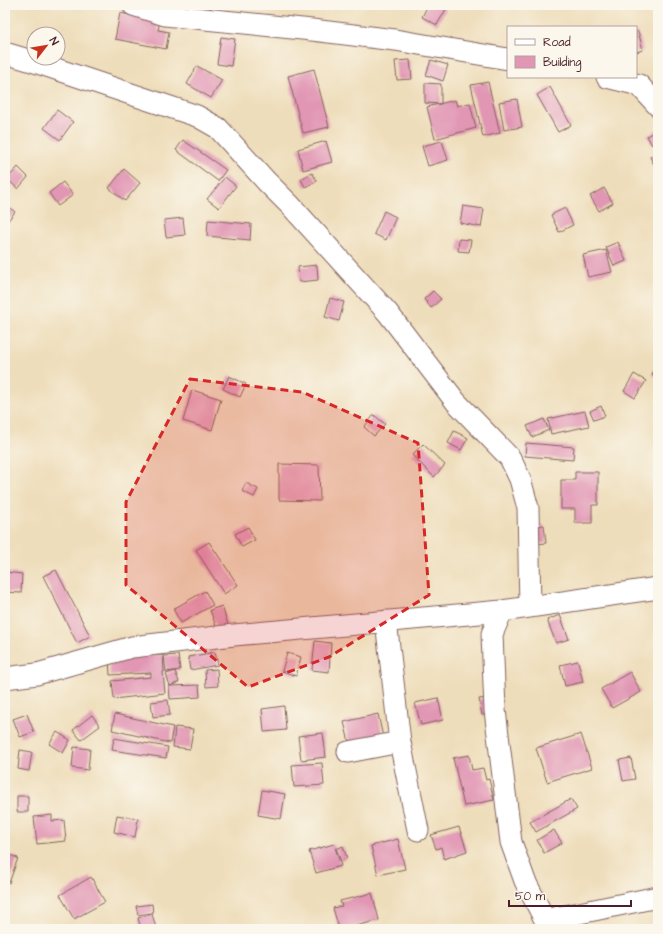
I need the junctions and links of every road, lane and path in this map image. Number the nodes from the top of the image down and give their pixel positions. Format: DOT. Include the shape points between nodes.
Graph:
graph roads {
  1 [pos="133,5"];
  2 [pos="5,54"];
  3 [pos="507,59"];
  4 [pos="611,78"];
  5 [pos="658,106"];
  6 [pos="658,588"];
  7 [pos="530,607"];
  8 [pos="502,611"];
  9 [pos="386,621"];
  10 [pos="5,678"];
  11 [pos="400,742"];
  12 [pos="348,752"];
  13 [pos="418,830"];
  14 [pos="658,897"];
  15 [pos="547,924"];
  1 -- 3 [label="street" via="165,16 395,40"];
  2 -- 7 [label="street" via="197,116 218,128 388,313 456,402 510,458 520,479 528,508"];
  4 -- 5 [label="street" via="639,85"];
  6 -- 7 [label="street"];
  7 -- 8 [label="street"];
  8 -- 9 [label="street"];
  8 -- 15 [label="street" via="492,634 495,710 511,842 525,881"];
  9 -- 10 [label="street" via="132,647 37,674"];
  9 -- 11 [label="street"];
  11 -- 12 [label="street"];
  11 -- 13 [label="street"];
  14 -- 15 [label="street"];
}
